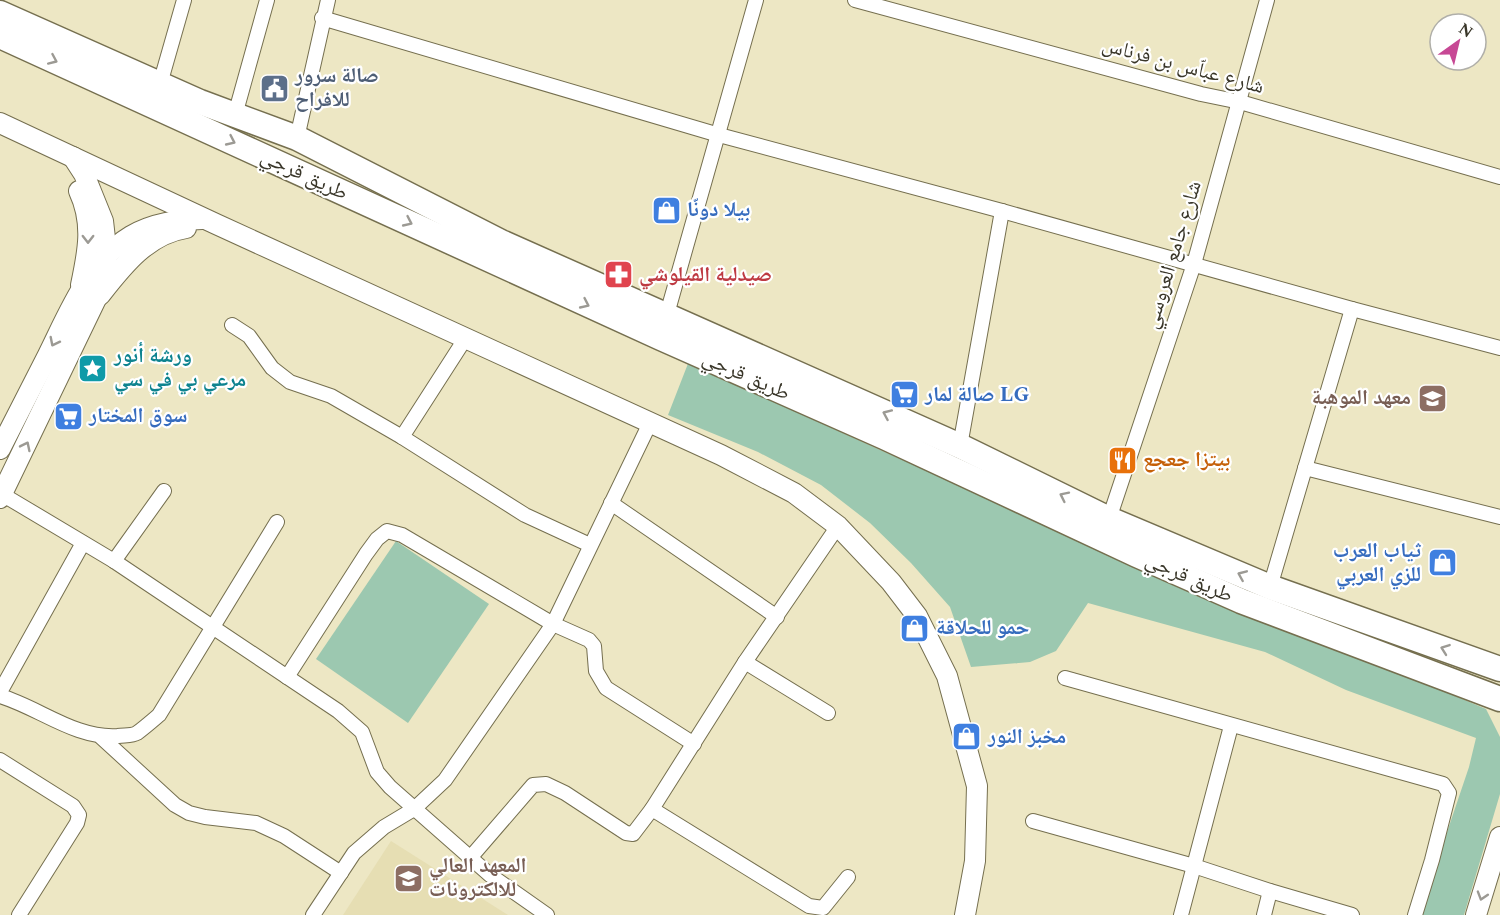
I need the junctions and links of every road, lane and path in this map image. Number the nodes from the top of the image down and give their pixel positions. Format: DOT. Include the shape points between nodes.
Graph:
graph roads {
  1 [pos="267,0"];
  2 [pos="328,0"];
  3 [pos="756,0"];
  4 [pos="855,0"];
  5 [pos="1267,0"];
  6 [pos="182,1"];
  7 [pos="0,13"];
  8 [pos="322,18"];
  9 [pos="0,36"];
  10 [pos="160,84"];
  11 [pos="1240,102"];
  12 [pos="235,115"];
  13 [pos="0,123"];
  14 [pos="719,135"];
  15 [pos="297,138"];
  16 [pos="53,148"];
  17 [pos="73,157"];
  18 [pos="1500,177"];
  19 [pos="1002,211"];
  20 [pos="210,222"];
  21 [pos="107,256"];
  22 [pos="1194,264"];
  23 [pos="88,294"];
  24 [pos="1352,309"];
  25 [pos="232,325"];
  26 [pos="664,327"];
  27 [pos="465,339"];
  28 [pos="1500,348"];
  29 [pos="650,423"];
  30 [pos="402,437"];
  31 [pos="960,446"];
  32 [pos="0,449"];
  33 [pos="1305,468"];
  34 [pos="164,492"];
  35 [pos="1,495"];
  36 [pos="611,503"];
  37 [pos="1500,517"];
  38 [pos="1109,519"];
  39 [pos="277,522"];
  40 [pos="838,526"];
  41 [pos="83,543"];
  42 [pos="590,545"];
  43 [pos="114,561"];
  44 [pos="1270,587"];
  45 [pos="777,617"];
  46 [pos="554,624"];
  47 [pos="213,627"];
  48 [pos="745,662"];
  49 [pos="1500,669"];
  50 [pos="287,677"];
  51 [pos="1065,678"];
  52 [pos="1468,688"];
  53 [pos="0,694"];
  54 [pos="1500,699"];
  55 [pos="1500,711"];
  56 [pos="828,713"];
  57 [pos="1231,726"];
  58 [pos="101,737"];
  59 [pos="694,744"];
  60 [pos="0,760"];
  61 [pos="414,809"];
  62 [pos="652,809"];
  63 [pos="1033,821"];
  64 [pos="1500,837"];
  65 [pos="470,858"];
  66 [pos="1194,866"];
  67 [pos="341,873"];
  68 [pos="848,877"];
  69 [pos="1270,891"];
  70 [pos="24,913"];
  71 [pos="313,915"];
  72 [pos="547,915"];
  73 [pos="965,915"];
  74 [pos="1181,915"];
  75 [pos="1264,915"];
  76 [pos="1352,915"];
  77 [pos="1415,915"];
  78 [pos="1476,915"];
  1 -- 12 [label="street"];
  2 -- 8 [label="street"];
  3 -- 14 [label="street"];
  4 -- 11 [label="street, شارع عباّس بن فرناس"];
  5 -- 11 [label="street, شارع جامع العروسي"];
  6 -- 10 [label="street"];
  7 -- 10 [label="highway, طريق قرجي"];
  8 -- 14 [label="street"];
  8 -- 15 [label="street"];
  9 -- 26 [label="highway, طريق قرجي, one-way"];
  10 -- 12 [label="highway, طريق قرجي"];
  11 -- 18 [label="street, شارع عباّس بن فرناس"];
  11 -- 22 [label="street, شارع جامع العروسي"];
  12 -- 15 [label="highway, طريق قرجي"];
  13 -- 16 [label="street"];
  14 -- 19 [label="street"];
  14 -- 26 [label="street"];
  15 -- 26 [label="highway, طريق قرجي"];
  16 -- 17 [label="street"];
  16 -- 23 [label="street, one-way" via="86,205"];
  17 -- 20 [label="street"];
  17 -- 21 [label="street" via="103,221"];
  19 -- 22 [label="street"];
  19 -- 31 [label="street"];
  20 -- 21 [label="street" via="182,220 158,224 131,236"];
  20 -- 23 [label="street" via="151,242"];
  20 -- 27 [label="street"];
  21 -- 23 [label="street"];
  22 -- 24 [label="street"];
  22 -- 38 [label="street, شارع جامع العروسي"];
  23 -- 32 [label="street, one-way"];
  35 -- 23 [label="street, one-way"];
  24 -- 28 [label="street"];
  24 -- 33 [label="street"];
  25 -- 30 [label="street" via="249,336 272,368 290,381 331,396"];
  31 -- 26 [label="highway, طريق قرجي, one-way"];
  26 -- 52 [label="highway, طريق قرجي" via="884,437 1137,555 1241,601"];
  27 -- 29 [label="street"];
  27 -- 30 [label="street"];
  29 -- 36 [label="street"];
  29 -- 40 [label="street" via="794,493"];
  30 -- 42 [label="street" via="525,515"];
  38 -- 31 [label="highway, طريق قرجي, one-way"];
  33 -- 37 [label="street"];
  33 -- 44 [label="street"];
  34 -- 43 [label="street"];
  35 -- 41 [label="street"];
  36 -- 42 [label="street"];
  36 -- 45 [label="street"];
  44 -- 38 [label="highway, طريق قرجي, one-way"];
  39 -- 47 [label="street"];
  40 -- 45 [label="street"];
  40 -- 73 [label="street" via="917,616 947,676 976,786 975,861"];
  41 -- 43 [label="street"];
  41 -- 53 [label="street"];
  42 -- 46 [label="street"];
  43 -- 47 [label="street"];
  49 -- 44 [label="highway, طريق قرجي, one-way"];
  45 -- 48 [label="street"];
  46 -- 50 [label="street" via="402,535 387,531 366,554"];
  46 -- 59 [label="street" via="592,643 596,671 606,688"];
  46 -- 61 [label="street" via="445,780"];
  47 -- 50 [label="street"];
  47 -- 58 [label="street" via="159,715 135,734"];
  48 -- 56 [label="street"];
  48 -- 59 [label="street"];
  50 -- 61 [label="street" via="362,732 377,772"];
  51 -- 57 [label="street"];
  52 -- 54 [label="highway, طريق قرجي"];
  52 -- 55 [label="highway"];
  53 -- 58 [label="street" via="57,723"];
  57 -- 66 [label="street"];
  57 -- 77 [label="street" via="1443,784 1449,793"];
  58 -- 67 [label="street" via="175,806 205,817 256,823"];
  59 -- 62 [label="street"];
  60 -- 70 [label="street" via="73,806 79,815"];
  61 -- 65 [label="street"];
  61 -- 67 [label="street" via="384,827 354,853"];
  62 -- 65 [label="street" via="633,834 626,833 565,793 546,784 532,784"];
  62 -- 68 [label="street" via="809,906 823,908"];
  63 -- 66 [label="street"];
  64 -- 78 [label="street, one-way"];
  65 -- 72 [label="street"];
  66 -- 69 [label="street"];
  66 -- 74 [label="street"];
  67 -- 71 [label="street"];
  69 -- 75 [label="street"];
  69 -- 76 [label="street"];
}
